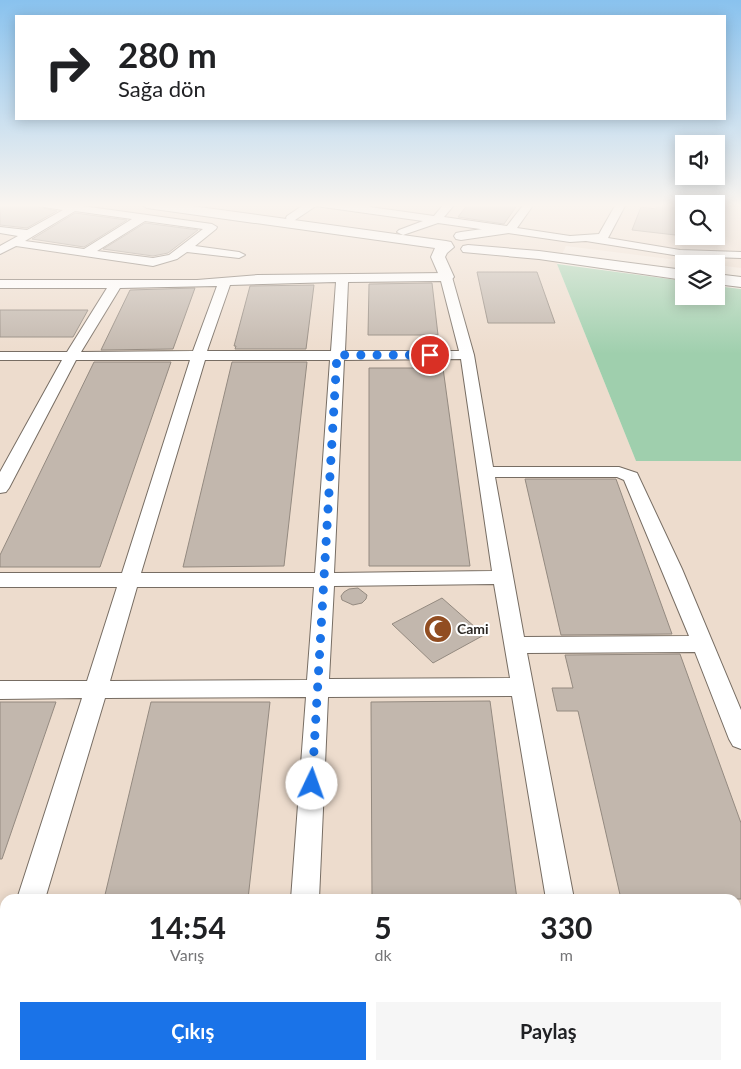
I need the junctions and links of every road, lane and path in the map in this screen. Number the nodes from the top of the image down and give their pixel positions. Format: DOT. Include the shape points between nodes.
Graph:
graph roads {
  1 [pos="93,254"];
  2 [pos="176,254"];
  3 [pos="225,254"];
  4 [pos="452,254"];
  5 [pos="452,254"];
  6 [pos="528,254"];
  7 [pos="563,254"];
  8 [pos="707,254"];
  9 [pos="741,255"];
  10 [pos="240,256"];
  11 [pos="675,269"];
  12 [pos="675,273"];
  13 [pos="725,275"];
  14 [pos="446,277"];
  15 [pos="342,278"];
  16 [pos="741,278"];
  17 [pos="725,280"];
  18 [pos="225,282"];
  19 [pos="741,282"];
  20 [pos="0,284"];
  21 [pos="115,285"];
  22 [pos="72,355"];
  23 [pos="199,355"];
  24 [pos="337,355"];
  25 [pos="467,355"];
  26 [pos="0,356"];
  27 [pos="486,472"];
  28 [pos="0,488"];
  29 [pos="503,576"];
  30 [pos="0,580"];
  31 [pos="130,580"];
  32 [pos="324,580"];
  33 [pos="703,644"];
  34 [pos="516,645"];
  35 [pos="523,687"];
  36 [pos="317,689"];
  37 [pos="0,690"];
  38 [pos="96,691"];
  39 [pos="741,739"];
  40 [pos="33,894"];
  41 [pos="305,894"];
  42 [pos="559,894"];
  1 -- 2 [label="street" via="153,262"];
  3 -- 10 [label="street"];
  4 -- 14 [label="street"];
  5 -- 14 [label="street"];
  6 -- 12 [label="street"];
  7 -- 11 [label="street"];
  8 -- 9 [label="street"];
  13 -- 16 [label="street"];
  14 -- 15 [label="street"];
  14 -- 25 [label="street"];
  15 -- 18 [label="street"];
  15 -- 24 [label="street"];
  17 -- 19 [label="street"];
  18 -- 21 [label="street"];
  18 -- 23 [label="street"];
  20 -- 21 [label="street"];
  21 -- 22 [label="street"];
  22 -- 23 [label="street"];
  22 -- 26 [label="street"];
  22 -- 28 [label="street"];
  23 -- 24 [label="street"];
  23 -- 31 [label="street"];
  24 -- 25 [label="street"];
  24 -- 32 [label="street"];
  25 -- 27 [label="street"];
  27 -- 29 [label="street"];
  27 -- 33 [label="street" via="619,472 631,477"];
  29 -- 32 [label="street"];
  29 -- 34 [label="street"];
  30 -- 31 [label="street"];
  31 -- 32 [label="street"];
  31 -- 38 [label="street"];
  32 -- 36 [label="street"];
  33 -- 34 [label="street"];
  33 -- 39 [label="street"];
  34 -- 35 [label="street"];
  35 -- 36 [label="street"];
  35 -- 42 [label="street"];
  36 -- 38 [label="street"];
  36 -- 41 [label="street"];
  37 -- 38 [label="street"];
  38 -- 40 [label="street"];
}
